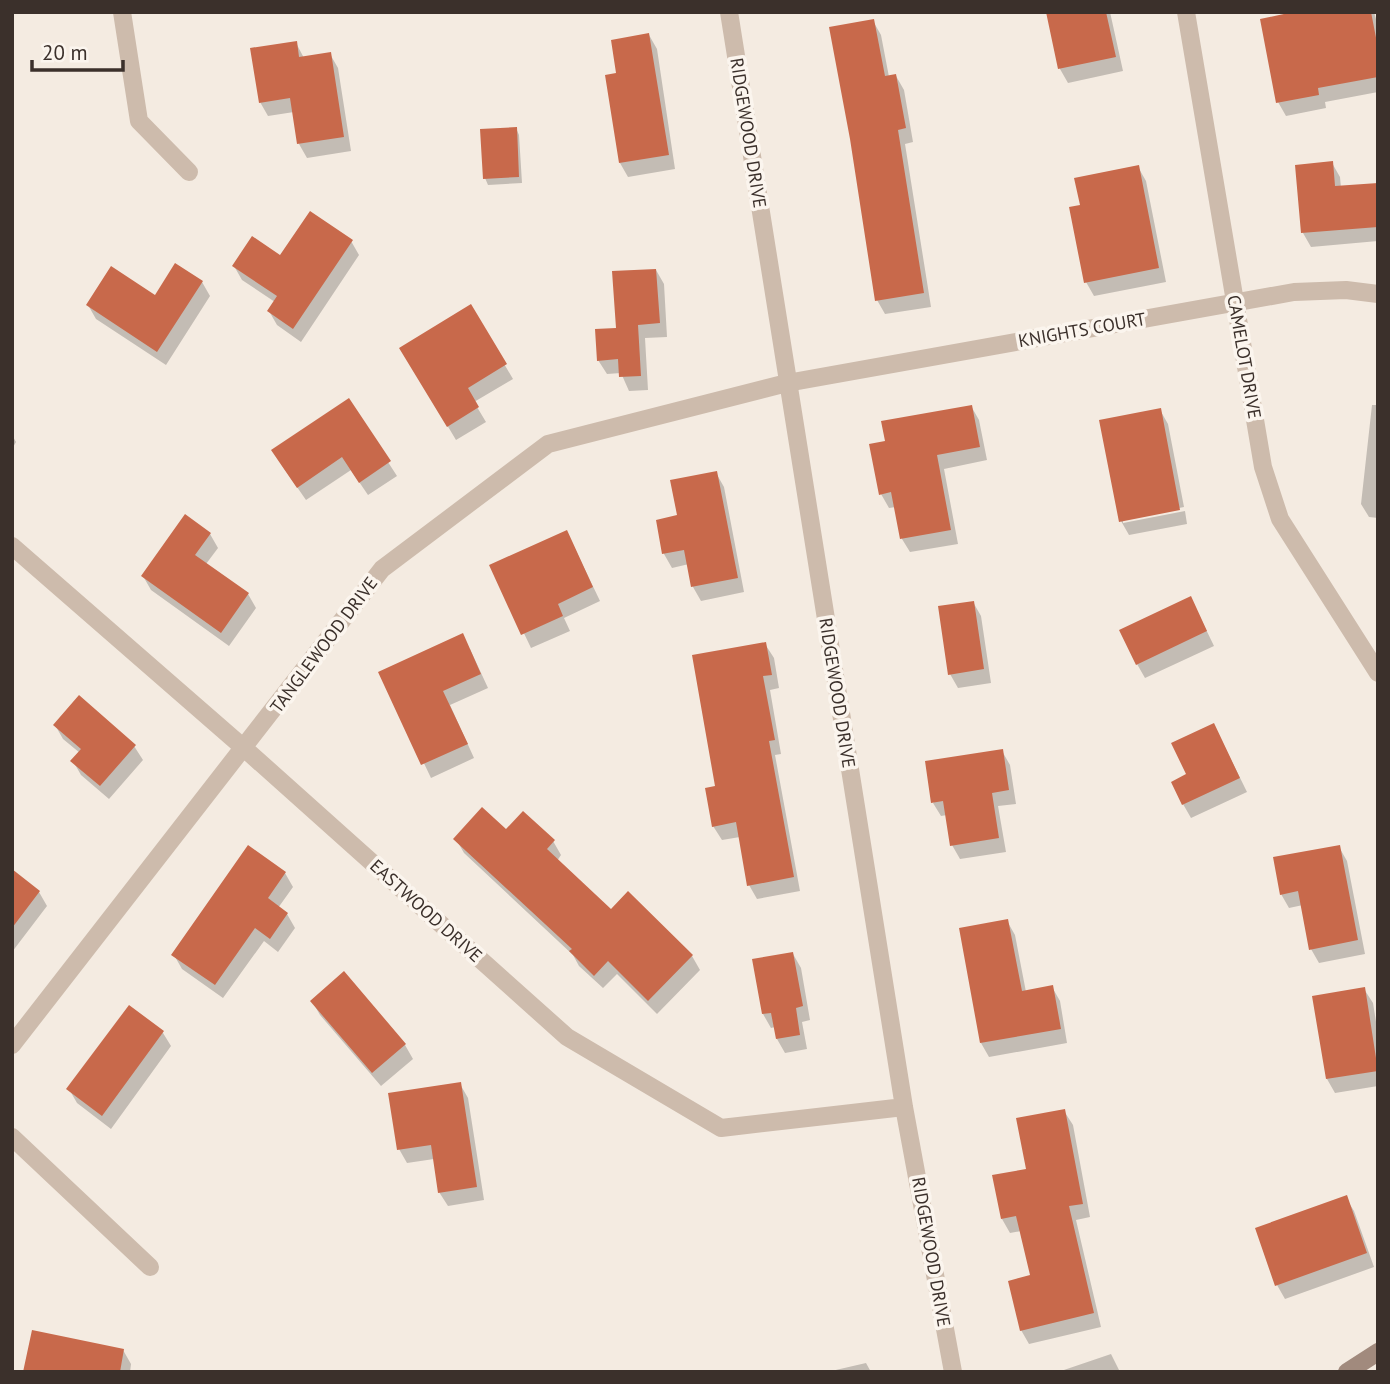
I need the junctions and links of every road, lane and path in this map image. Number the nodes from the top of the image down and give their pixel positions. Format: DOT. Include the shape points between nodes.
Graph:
graph roads {
  1 [pos="122,12"];
  2 [pos="729,12"];
  3 [pos="1186,12"];
  4 [pos="189,172"];
  5 [pos="1378,294"];
  6 [pos="1234,303"];
  7 [pos="787,383"];
  8 [pos="12,546"];
  9 [pos="1378,673"];
  10 [pos="245,748"];
  11 [pos="12,1045"];
  12 [pos="904,1107"];
  13 [pos="12,1137"];
  14 [pos="150,1267"];
  15 [pos="1378,1352"];
  16 [pos="953,1372"];
  17 [pos="1347,1372"];
  1 -- 4 [label="street" via="139,121"];
  2 -- 7 [label="street, RIDGEWOOD DRIVE"];
  3 -- 6 [label="street, CAMELOT DRIVE"];
  5 -- 6 [label="street, KNIGHTS COURT" via="1294,292"];
  6 -- 7 [label="street, KNIGHTS COURT"];
  6 -- 9 [label="street, CAMELOT DRIVE" via="1263,467 1280,519"];
  7 -- 10 [label="street, TANGLEWOOD DRIVE" via="548,444 382,569"];
  7 -- 12 [label="street, RIDGEWOOD DRIVE"];
  8 -- 10 [label="street, EASTWOOD DRIVE"];
  10 -- 11 [label="street, TANGLEWOOD DRIVE"];
  10 -- 12 [label="street, EASTWOOD DRIVE" via="567,1037 721,1128"];
  12 -- 16 [label="street, RIDGEWOOD DRIVE"];
  13 -- 14 [label="street"];
  15 -- 17 [label="street"];
}
